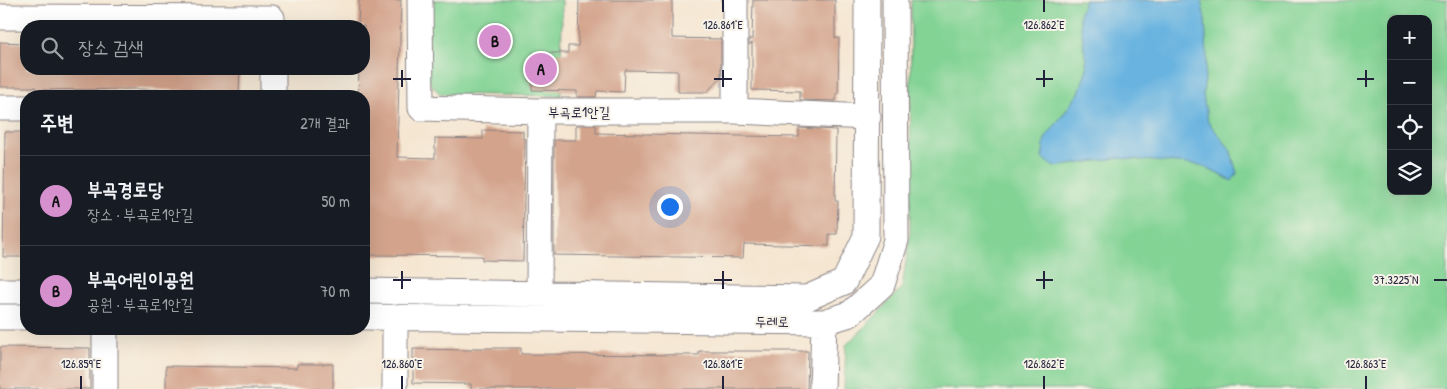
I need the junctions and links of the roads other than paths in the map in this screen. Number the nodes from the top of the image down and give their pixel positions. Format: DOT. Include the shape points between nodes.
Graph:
graph roads {
  1 [pos="420,0"];
  2 [pos="735,0"];
  3 [pos="867,0"];
  4 [pos="895,0"];
  5 [pos="273,15"];
  6 [pos="0,17"];
  7 [pos="273,75"];
  8 [pos="273,90"];
  9 [pos="0,108"];
  10 [pos="20,108"];
  11 [pos="735,110"];
  12 [pos="540,111"];
  13 [pos="868,116"];
  14 [pos="0,291"];
  15 [pos="20,291"];
  16 [pos="370,291"];
  17 [pos="539,293"];
  18 [pos="0,317"];
  19 [pos="20,317"];
  20 [pos="370,317"];
  21 [pos="394,317"];
  22 [pos="824,322"];
  23 [pos="105,335"];
  24 [pos="105,389"];
  25 [pos="395,389"];
  26 [pos="822,389"];
  1 -- 12 [label="street, 부곡로1안길" via="421,108"];
  2 -- 11 [label="street"];
  3 -- 13 [label="street, 두레로"];
  4 -- 22 [label="street, 두레로" via="896,240 882,285 850,314"];
  5 -- 6 [label="street"];
  7 -- 8 [label="street"];
  9 -- 10 [label="street"];
  11 -- 12 [label="street, 부곡로1안길"];
  11 -- 13 [label="street, 부곡로1안길"];
  12 -- 17 [label="street"];
  13 -- 17 [label="street, 두레로" via="866,236 844,282 807,298"];
  14 -- 15 [label="street"];
  16 -- 17 [label="street, 두레로"];
  18 -- 19 [label="street"];
  20 -- 21 [label="street, 두레로"];
  21 -- 22 [label="street, 두레로"];
  21 -- 25 [label="street"];
  22 -- 26 [label="street"];
  23 -- 24 [label="street"];
}
